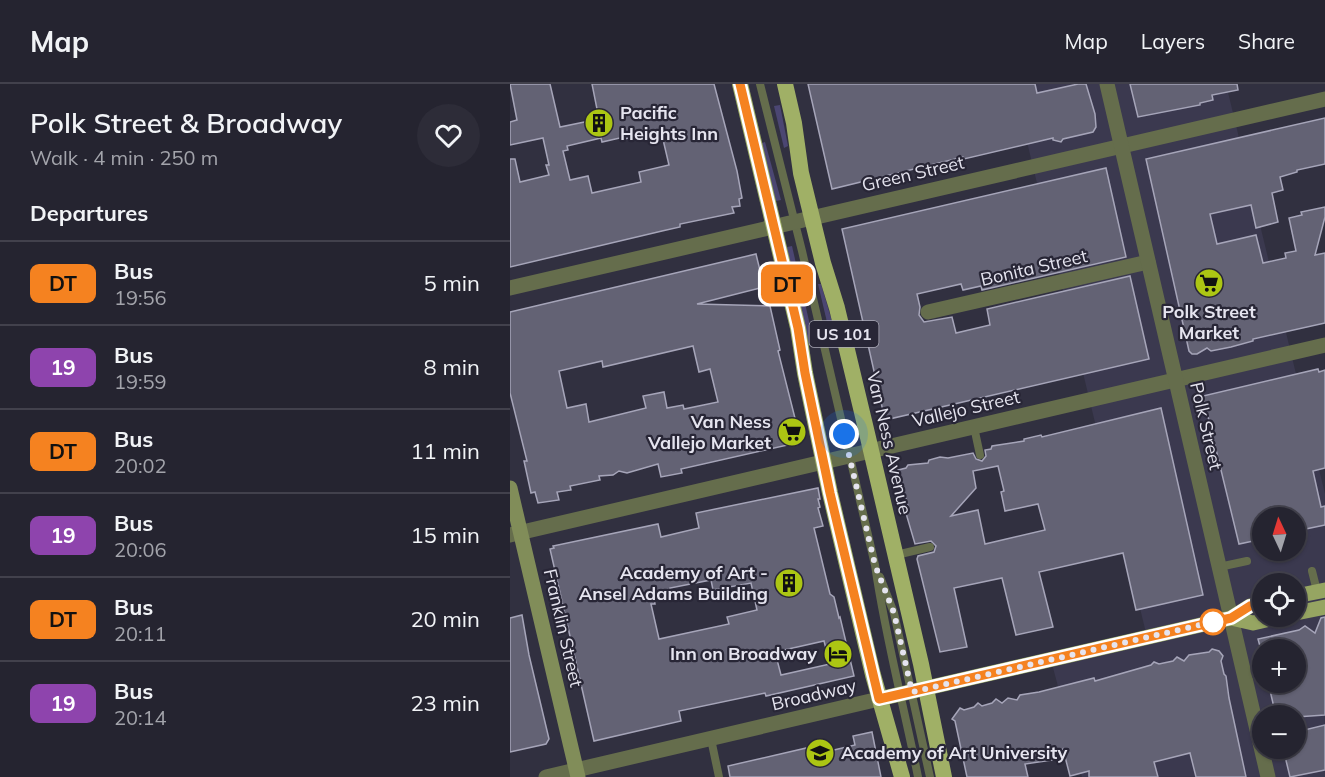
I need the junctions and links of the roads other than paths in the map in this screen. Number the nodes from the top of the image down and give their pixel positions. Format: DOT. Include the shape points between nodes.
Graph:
graph roads {
  1 [pos="740,84"];
  2 [pos="760,84"];
  3 [pos="785,84"];
  4 [pos="1107,84"];
  5 [pos="1325,99"];
  6 [pos="1121,146"];
  7 [pos="812,218"];
  8 [pos="795,222"];
  9 [pos="774,227"];
  10 [pos="1148,262"];
  11 [pos="510,288"];
  12 [pos="928,312"];
  13 [pos="1325,345"];
  14 [pos="1175,380"];
  15 [pos="974,427"];
  16 [pos="871,451"];
  17 [pos="980,455"];
  18 [pos="850,456"];
  19 [pos="825,462"];
  20 [pos="510,488"];
  21 [pos="515,534"];
  22 [pos="930,547"];
  23 [pos="896,555"];
  24 [pos="1247,561"];
  25 [pos="1219,567"];
  26 [pos="1312,571"];
  27 [pos="1321,590"];
  28 [pos="1306,594"];
  29 [pos="1252,606"];
  30 [pos="1325,607"];
  31 [pos="1306,611"];
  32 [pos="1231,618"];
  33 [pos="1252,623"];
  34 [pos="913,691"];
  35 [pos="879,699"];
  36 [pos="711,739"];
  37 [pos="577,774"];
  38 [pos="546,777"];
  39 [pos="719,777"];
  40 [pos="902,777"];
  41 [pos="918,777"];
  42 [pos="930,777"];
  43 [pos="944,777"];
  44 [pos="1268,777"];
  1 -- 9 [label="highway, US 101"];
  2 -- 8 [label="lane"];
  3 -- 7 [label="highway, Van Ness Avenue / US 101"];
  4 -- 6 [label="street, Polk Street"];
  5 -- 6 [label="street, Green Street"];
  6 -- 7 [label="street, Green Street"];
  6 -- 10 [label="street, Polk Street"];
  7 -- 8 [label="street, Green Street"];
  7 -- 16 [label="highway, Van Ness Avenue / US 101"];
  8 -- 9 [label="street, Green Street"];
  8 -- 18 [label="lane"];
  9 -- 11 [label="street, Green Street"];
  9 -- 19 [label="highway, US 101"];
  10 -- 12 [label="street, Bonita Street"];
  10 -- 14 [label="street, Polk Street"];
  13 -- 14 [label="street, Vallejo Street"];
  14 -- 15 [label="street, Vallejo Street"];
  14 -- 25 [label="street, Polk Street"];
  15 -- 16 [label="street, Vallejo Street"];
  15 -- 17 [label="lane"];
  16 -- 18 [label="street, Vallejo Street"];
  16 -- 23 [label="highway, Van Ness Avenue / US 101"];
  18 -- 19 [label="street, Vallejo Street"];
  18 -- 34 [label="lane" via="875,565 882,615"];
  19 -- 21 [label="street, Vallejo Street"];
  19 -- 35 [label="highway, US 101"];
  20 -- 21 [label="main road, Franklin Street"];
  21 -- 37 [label="main road, Franklin Street"];
  22 -- 23 [label="lane"];
  23 -- 34 [label="highway, Van Ness Avenue / US 101"];
  24 -- 25 [label="lane"];
  25 -- 32 [label="street, Polk Street"];
  26 -- 27 [label="lane"];
  27 -- 28 [label="main road"];
  29 -- 32 [label="main road, Broadway"];
  30 -- 31 [label="main road"];
  32 -- 33 [label="main road, Broadway"];
  32 -- 34 [label="main road, Broadway"];
  32 -- 44 [label="street, Polk Street"];
  34 -- 35 [label="main road, Broadway"];
  34 -- 41 [label="lane"];
  34 -- 42 [label="lane"];
  34 -- 43 [label="highway, Van Ness Avenue / US 101"];
  35 -- 36 [label="street, Broadway"];
  35 -- 40 [label="highway, US 101"];
  36 -- 37 [label="street, Broadway"];
  36 -- 39 [label="lane"];
  37 -- 38 [label="street, Broadway"];
}
